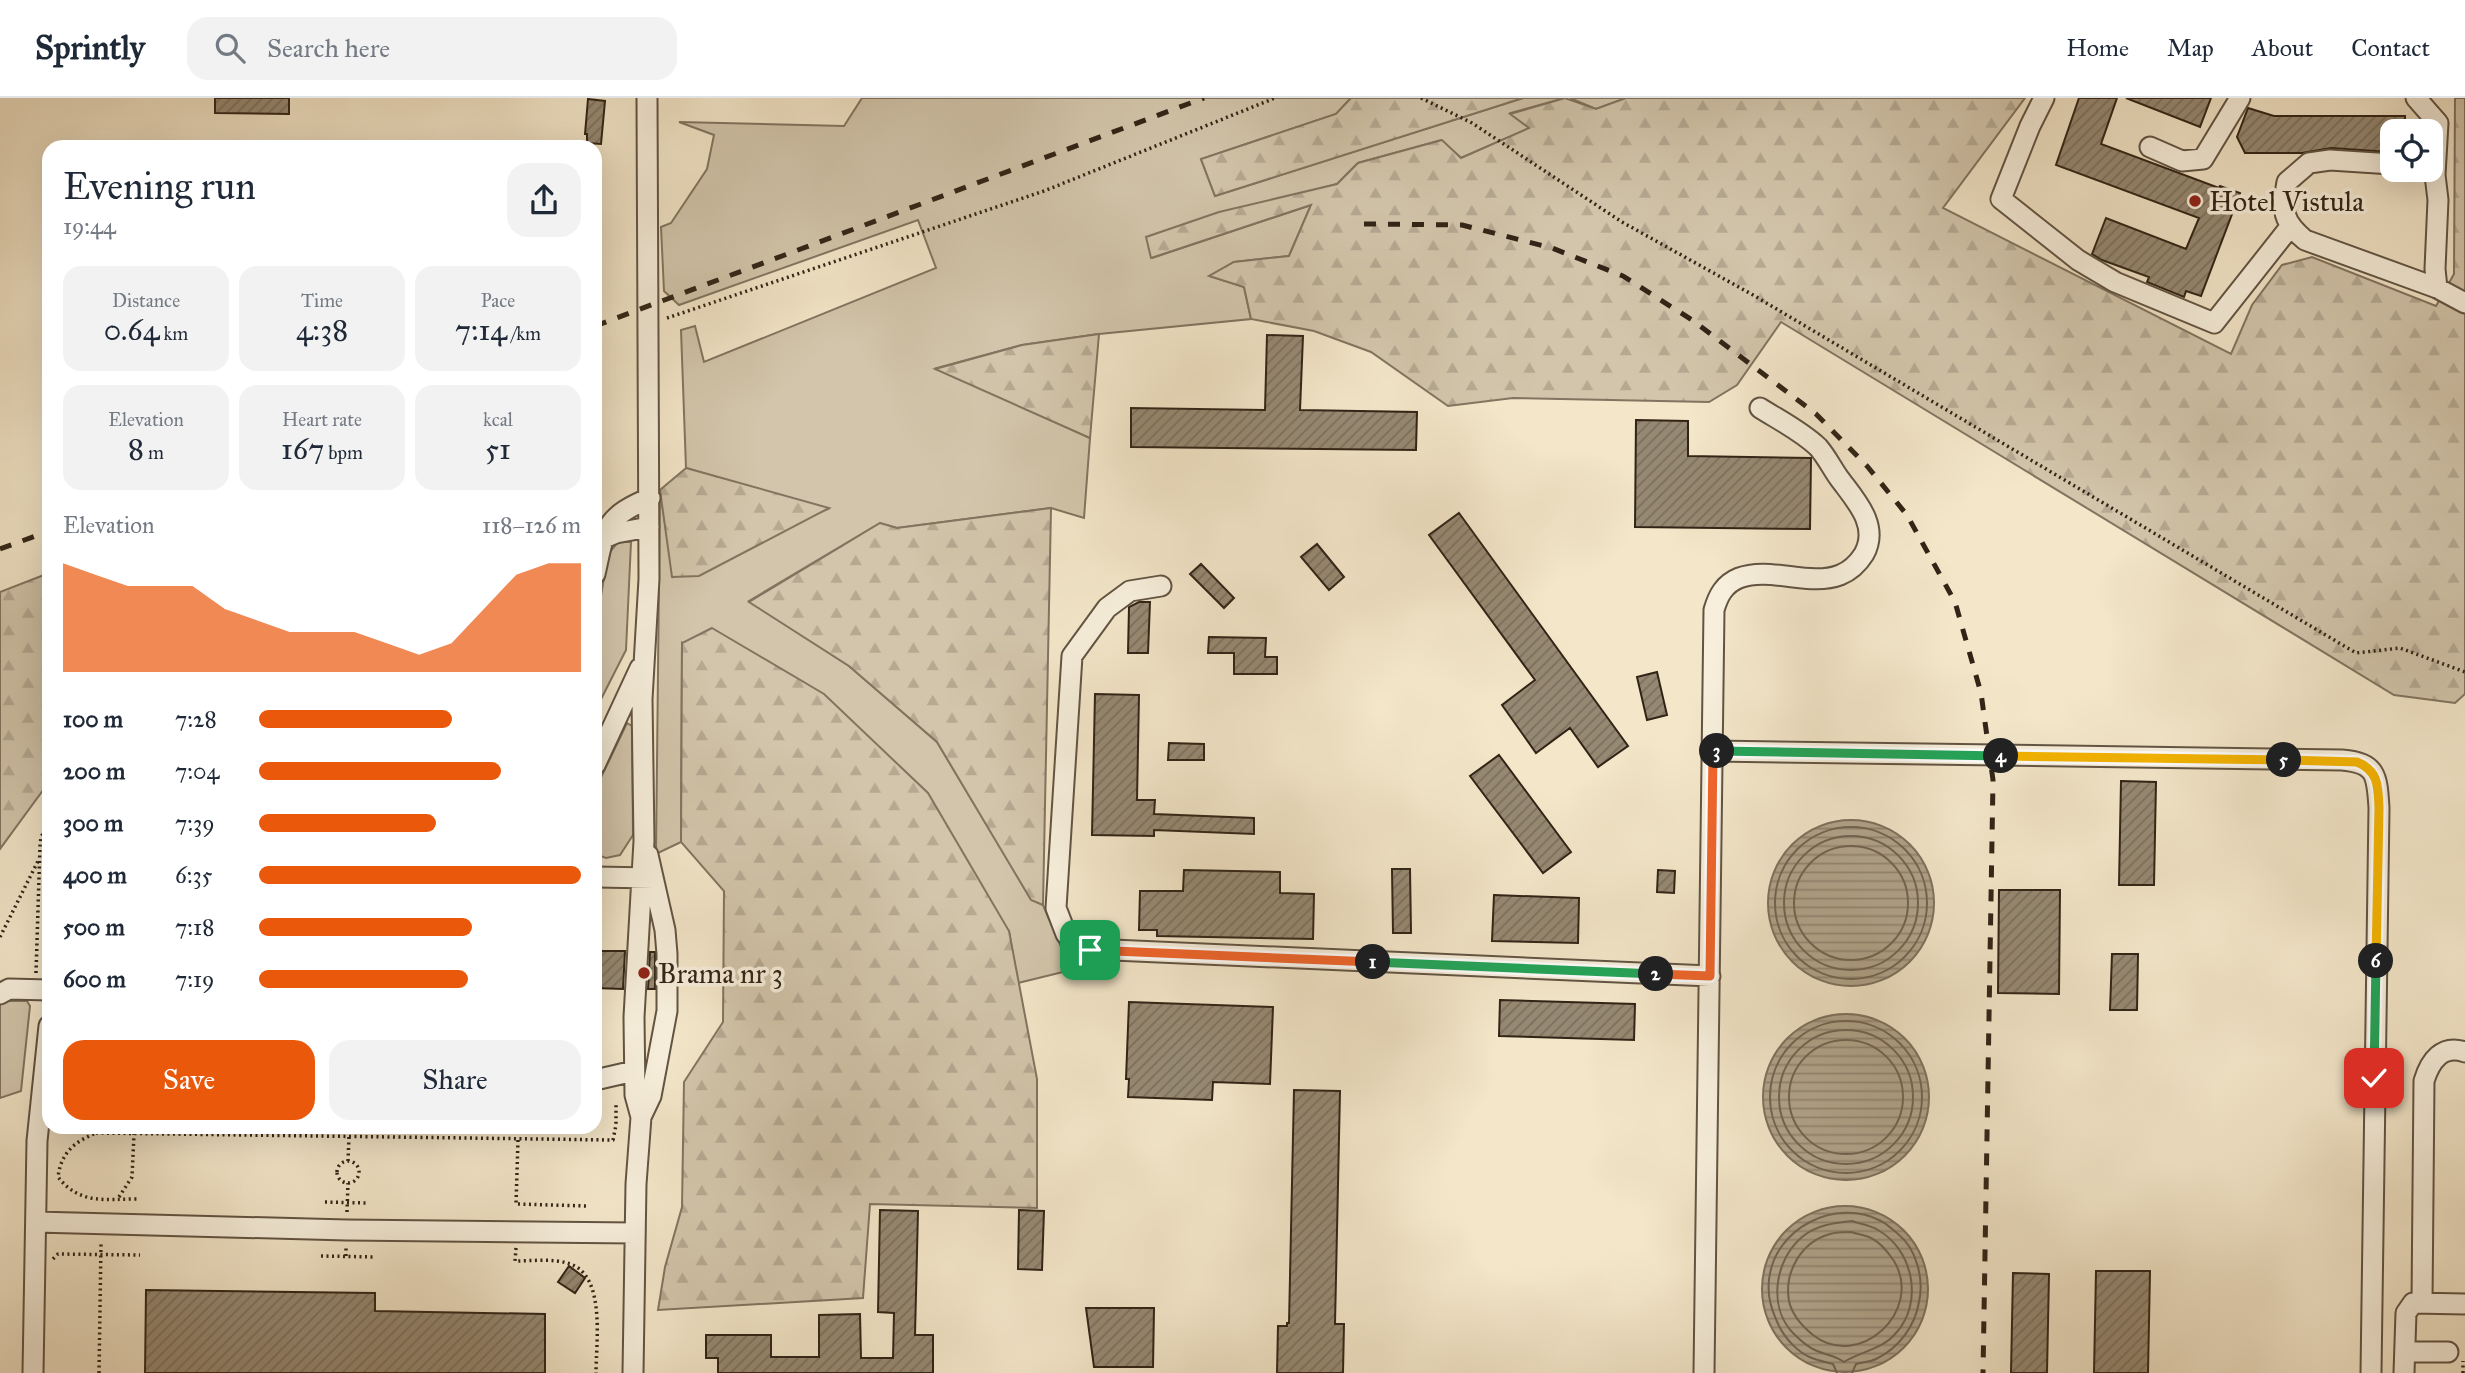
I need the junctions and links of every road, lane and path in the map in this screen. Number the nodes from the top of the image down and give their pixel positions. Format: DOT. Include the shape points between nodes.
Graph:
graph roads {
  1 [pos="647,98"];
  2 [pos="1275,98"];
  3 [pos="1421,98"];
  4 [pos="2044,98"];
  5 [pos="2240,98"];
  6 [pos="2416,98"];
  7 [pos="2434,119"];
  8 [pos="2150,147"];
  9 [pos="2380,163"];
  10 [pos="2431,182"];
  11 [pos="2290,227"];
  12 [pos="2437,288"];
  13 [pos="2465,303"];
  14 [pos="648,324"];
  15 [pos="1760,408"];
  16 [pos="650,498"];
  17 [pos="649,527"];
  18 [pos="602,539"];
  19 [pos="1161,586"];
  20 [pos="645,659"];
  21 [pos="2465,672"];
  22 [pos="602,750"];
  23 [pos="1713,751"];
  24 [pos="42,835"];
  25 [pos="39,860"];
  26 [pos="602,877"];
  27 [pos="648,878"];
  28 [pos="0,937"];
  29 [pos="1710,976"];
  30 [pos="42,990"];
  31 [pos="0,994"];
  32 [pos="2465,1052"];
  33 [pos="634,1071"];
  34 [pos="602,1078"];
  35 [pos="42,1092"];
  36 [pos="616,1101"];
  37 [pos="641,1117"];
  38 [pos="94,1134"];
  39 [pos="134,1134"];
  40 [pos="188,1134"];
  41 [pos="349,1137"];
  42 [pos="518,1139"];
  43 [pos="348,1161"];
  44 [pos="348,1183"];
  45 [pos="117,1199"];
  46 [pos="137,1199"];
  47 [pos="325,1202"];
  48 [pos="347,1203"];
  49 [pos="367,1203"];
  50 [pos="587,1206"];
  51 [pos="36,1222"];
  52 [pos="516,1231"];
  53 [pos="635,1233"];
  54 [pos="101,1236"];
  55 [pos="101,1254"];
  56 [pos="140,1255"];
  57 [pos="321,1256"];
  58 [pos="374,1257"];
  59 [pos="52,1261"];
  60 [pos="2422,1303"];
  61 [pos="2465,1304"];
  62 [pos="2405,1352"];
  63 [pos="2448,1352"];
  64 [pos="33,1373"];
  65 [pos="99,1373"];
  66 [pos="596,1373"];
  67 [pos="633,1373"];
  68 [pos="1704,1373"];
  69 [pos="2371,1373"];
  70 [pos="2404,1373"];
  1 -- 14 [label="street"];
  2 -- 14 [label="path" via="1044,191"];
  3 -- 21 [label="path" via="1472,122 1622,222 2356,653 2400,648"];
  4 -- 11 [label="street" via="2001,199 2078,260 2115,282 2214,323"];
  5 -- 8 [label="street" via="2203,159 2182,161"];
  6 -- 7 [label="street"];
  9 -- 11 [label="street" via="2309,163 2287,182 2283,207"];
  10 -- 12 [label="street" via="2438,200"];
  11 -- 12 [label="street" via="2305,240"];
  12 -- 13 [label="street"];
  14 -- 16 [label="street"];
  15 -- 23 [label="street" via="1820,449 1867,519 1869,541 1860,561 1840,575 1748,575 1736,579 1717,597"];
  16 -- 17 [label="street"];
  16 -- 18 [label="street" via="619,513"];
  17 -- 18 [label="street"];
  17 -- 20 [label="street"];
  19 -- 29 [label="street" via="1130,591 1107,608 1072,656 1056,908 1066,934 1090,950"];
  20 -- 22 [label="street"];
  20 -- 27 [label="street" via="642,699"];
  23 -- 29 [label="street"];
  23 -- 69 [label="street" via="2342,760 2367,766 2378,783 2379,808"];
  24 -- 25 [label="path"];
  25 -- 28 [label="path"];
  25 -- 30 [label="path"];
  26 -- 27 [label="street"];
  27 -- 33 [label="street" via="634,1017"];
  27 -- 37 [label="street" via="660,901 667,954 667,1011 651,1096"];
  29 -- 68 [label="street"];
  30 -- 31 [label="street" via="9,989"];
  32 -- 60 [label="street" via="2444,1051 2428,1068 2424,1081"];
  33 -- 34 [label="street"];
  33 -- 37 [label="street"];
  35 -- 51 [label="street"];
  36 -- 42 [label="path" via="613,1140"];
  37 -- 53 [label="street"];
  38 -- 45 [label="path" via="70,1147 58,1177 79,1196"];
  39 -- 45 [label="path" via="132,1177"];
  40 -- 41 [label="path"];
  41 -- 42 [label="path"];
  41 -- 43 [label="path"];
  42 -- 50 [label="path" via="516,1204"];
  43 -- 44 [label="path" via="359,1172"];
  43 -- 44 [label="path" via="337,1170 340,1179"];
  44 -- 48 [label="path"];
  45 -- 46 [label="path"];
  47 -- 48 [label="path"];
  48 -- 49 [label="path"];
  51 -- 52 [label="street"];
  51 -- 64 [label="street"];
  52 -- 53 [label="street"];
  52 -- 66 [label="path" via="515,1261 569,1263 588,1276 596,1303"];
  53 -- 67 [label="street"];
  54 -- 55 [label="path"];
  55 -- 56 [label="path"];
  55 -- 59 [label="path" via="58,1254"];
  55 -- 65 [label="path"];
  57 -- 58 [label="path"];
  60 -- 61 [label="street"];
  60 -- 62 [label="street" via="2413,1303 2406,1314"];
  62 -- 63 [label="street"];
  62 -- 70 [label="street"];
}
